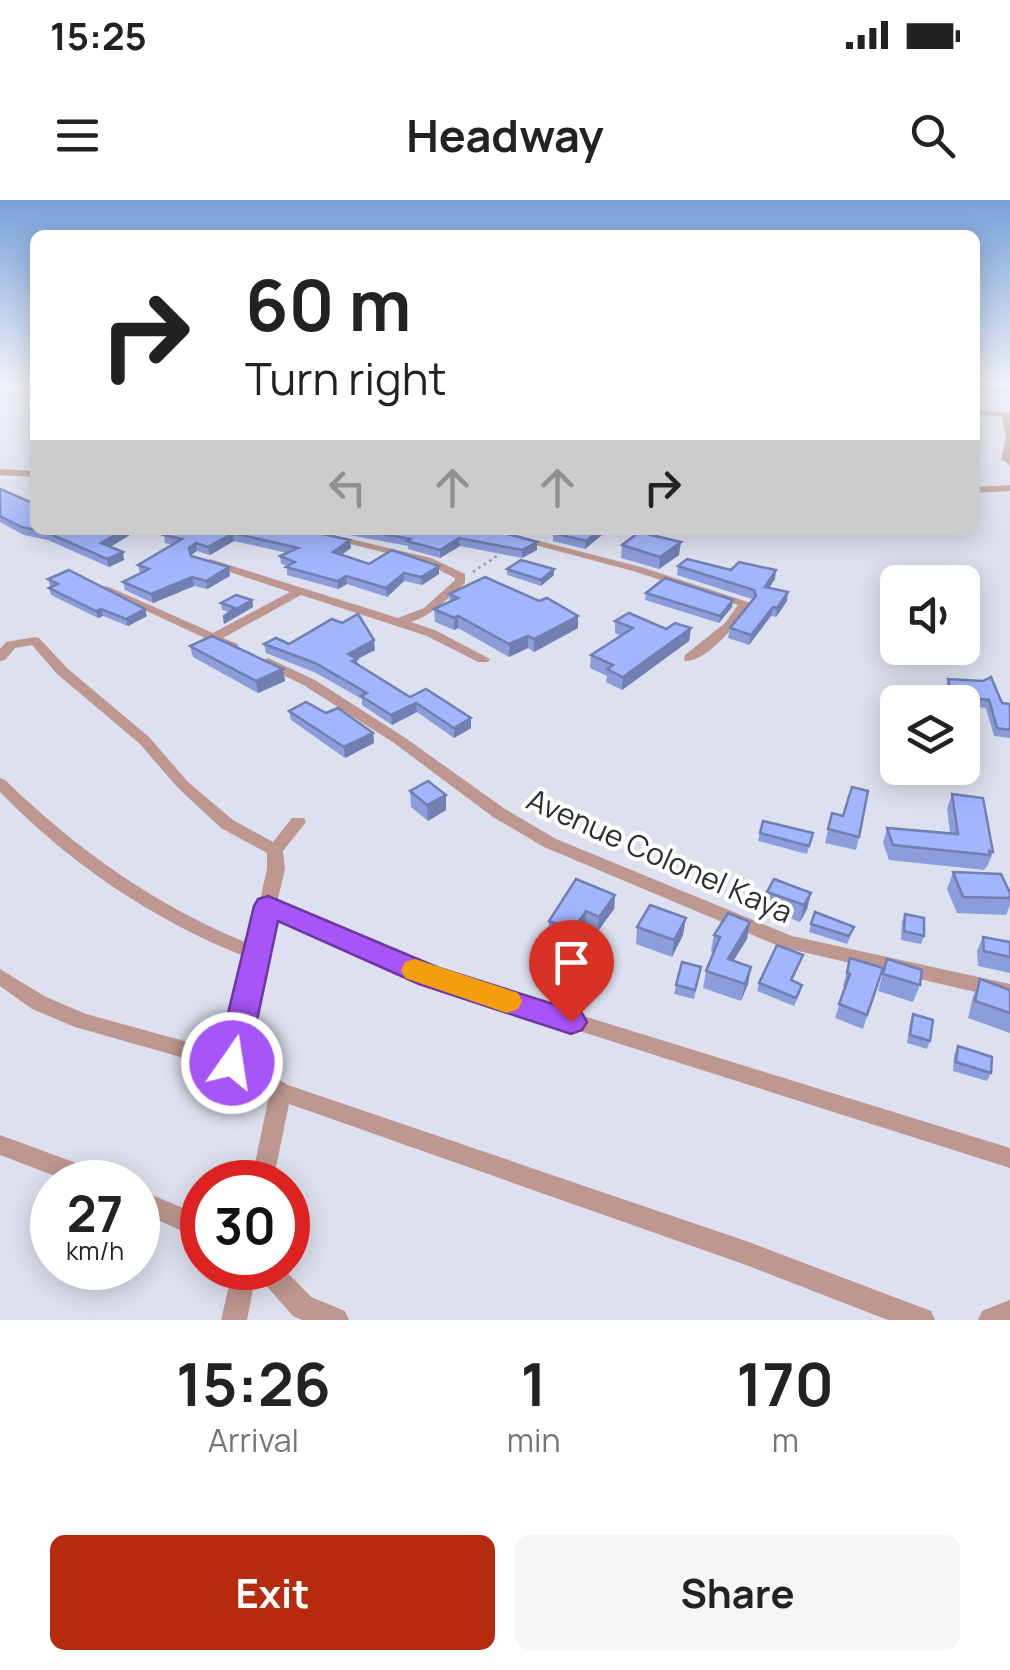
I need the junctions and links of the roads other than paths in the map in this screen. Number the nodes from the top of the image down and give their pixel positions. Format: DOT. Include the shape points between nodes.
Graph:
graph roads {
  1 [pos="1010,443"];
  2 [pos="1010,462"];
  3 [pos="0,472"];
  4 [pos="30,474"];
  5 [pos="1010,488"];
  6 [pos="980,490"];
  7 [pos="320,535"];
  8 [pos="503,535"];
  9 [pos="198,558"];
  10 [pos="461,576"];
  11 [pos="476,579"];
  12 [pos="106,588"];
  13 [pos="298,592"];
  14 [pos="398,622"];
  15 [pos="216,637"];
  16 [pos="0,658"];
  17 [pos="690,658"];
  18 [pos="483,659"];
  19 [pos="0,784"];
  20 [pos="298,822"];
  21 [pos="274,850"];
  22 [pos="268,906"];
  23 [pos="257,954"];
  24 [pos="0,976"];
  25 [pos="1010,992"];
  26 [pos="232,1063"];
  27 [pos="281,1092"];
  28 [pos="0,1145"];
  29 [pos="1010,1158"];
  30 [pos="40,1160"];
  31 [pos="267,1160"];
  32 [pos="240,1290"];
  33 [pos="286,1290"];
  34 [pos="1010,1312"];
  35 [pos="234,1320"];
  36 [pos="336,1320"];
  37 [pos="922,1320"];
  38 [pos="992,1320"];
  1 -- 2 [label="street"];
  3 -- 4 [label="street"];
  5 -- 6 [label="street"];
  7 -- 10 [label="street" via="427,560"];
  8 -- 17 [label="street" via="746,603"];
  9 -- 13 [label="street"];
  10 -- 11 [label="street"];
  10 -- 14 [label="street" via="426,614"];
  12 -- 15 [label="street, Avenue Colonel Kaya"];
  13 -- 14 [label="street"];
  13 -- 15 [label="street"];
  14 -- 18 [label="street"];
  15 -- 25 [label="street, Avenue Colonel Kaya" via="310,683 550,843 788,942"];
  16 -- 21 [label="street" via="11,645 34,641 227,824"];
  19 -- 23 [label="street" via="24,810 175,918"];
  20 -- 21 [label="street"];
  21 -- 22 [label="street"];
  22 -- 23 [label="street"];
  22 -- 29 [label="street" via="429,976"];
  23 -- 26 [label="street"];
  24 -- 26 [label="street" via="82,1021"];
  26 -- 27 [label="street"];
  27 -- 31 [label="street"];
  27 -- 37 [label="street"];
  28 -- 30 [label="street"];
  32 -- 35 [label="street"];
  33 -- 36 [label="street" via="302,1308"];
  34 -- 38 [label="street"];
}
